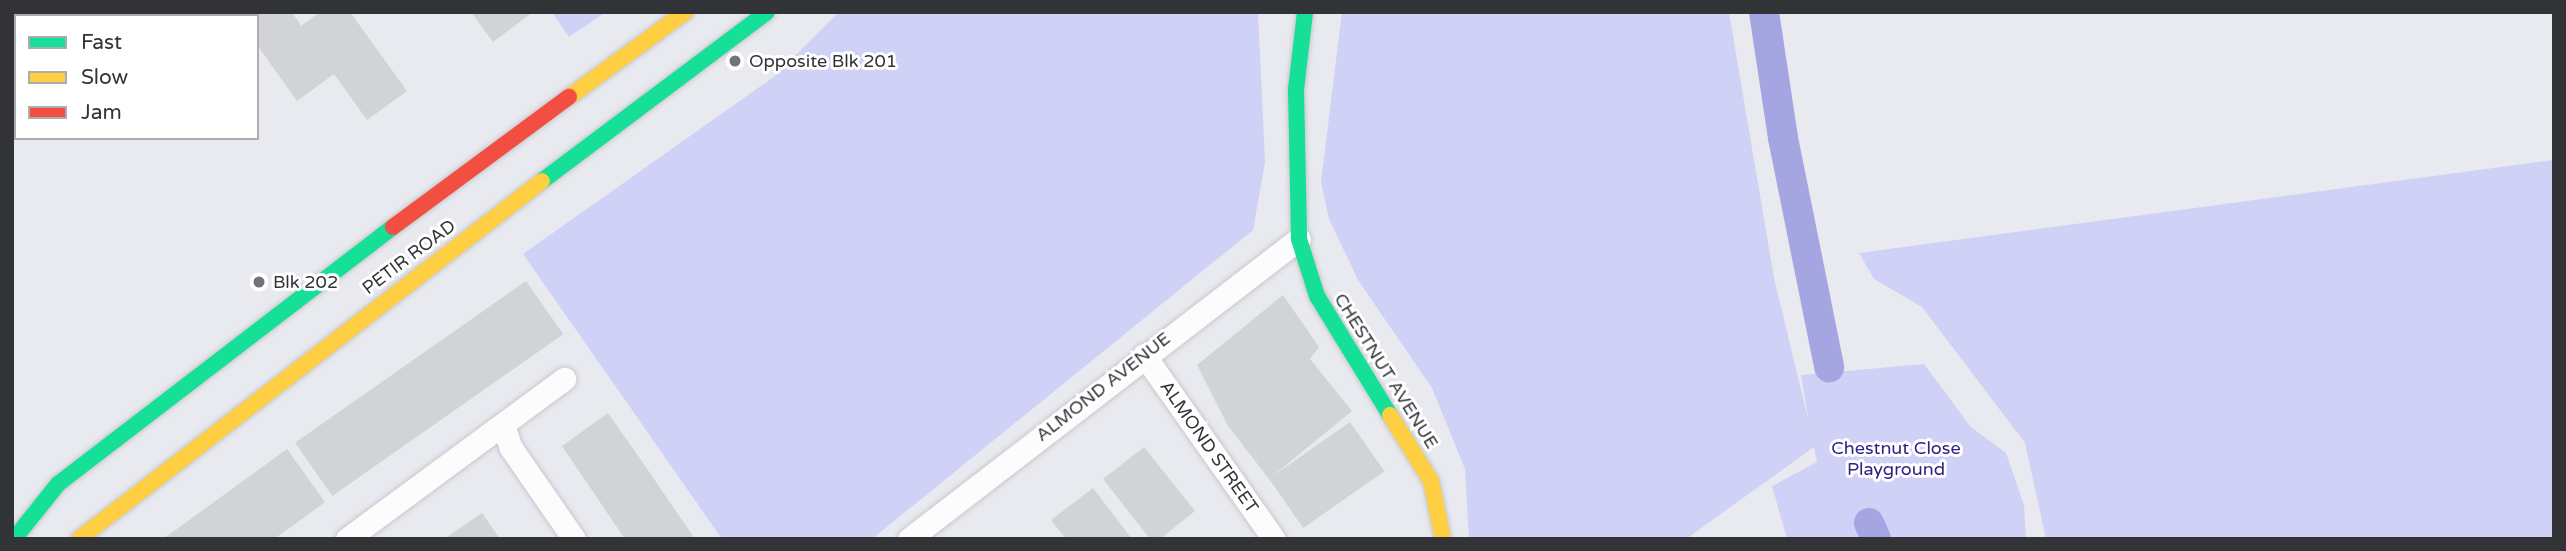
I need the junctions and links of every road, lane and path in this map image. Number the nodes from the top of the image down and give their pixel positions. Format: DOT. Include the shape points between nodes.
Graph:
graph roads {
  1 [pos="685,12"];
  2 [pos="767,12"];
  3 [pos="1305,12"];
  4 [pos="1300,239"];
  5 [pos="356,274"];
  6 [pos="323,279"];
  7 [pos="367,290"];
  8 [pos="360,318"];
  9 [pos="1144,355"];
  10 [pos="564,379"];
  11 [pos="503,426"];
  12 [pos="14,539"];
  13 [pos="79,539"];
  14 [pos="347,539"];
  15 [pos="574,539"];
  16 [pos="909,539"];
  17 [pos="1274,539"];
  18 [pos="1443,539"];
  1 -- 6 [label="main road, PETIR ROAD"];
  2 -- 8 [label="main road, PETIR ROAD"];
  3 -- 4 [label="main road, CHESTNUT AVENUE" via="1296,90"];
  4 -- 9 [label="street, ALMOND AVENUE"];
  4 -- 18 [label="main road, CHESTNUT AVENUE" via="1317,296 1431,481"];
  5 -- 6 [label="main road" via="336,272"];
  6 -- 12 [label="main road, PETIR ROAD" via="58,484"];
  7 -- 8 [label="main road"];
  8 -- 13 [label="main road, PETIR ROAD"];
  9 -- 16 [label="street, ALMOND AVENUE"];
  9 -- 17 [label="street, ALMOND STREET"];
  10 -- 11 [label="street"];
  11 -- 14 [label="street"];
  11 -- 15 [label="street" via="511,448"];
}
